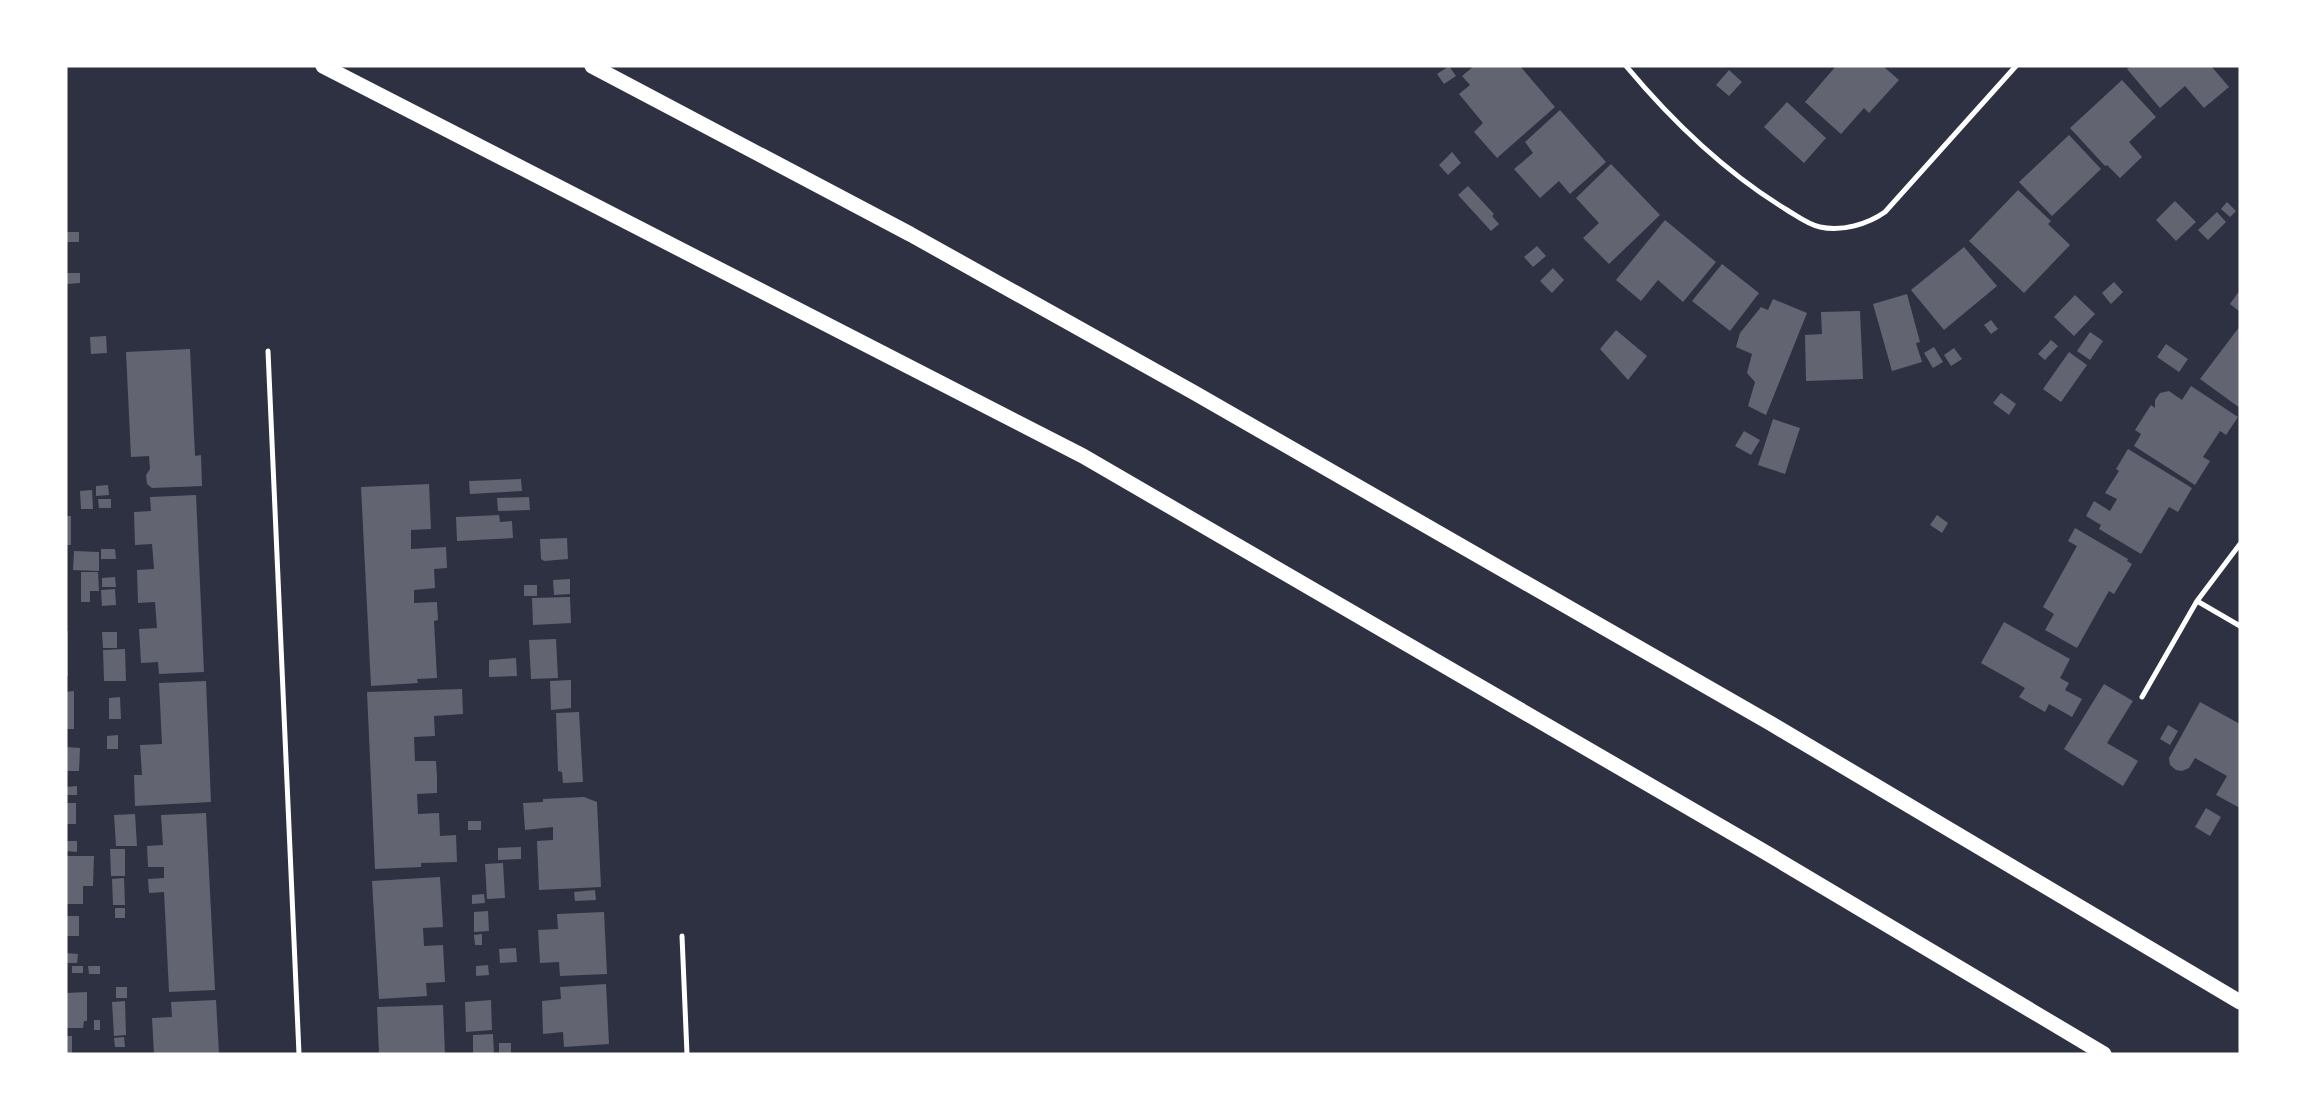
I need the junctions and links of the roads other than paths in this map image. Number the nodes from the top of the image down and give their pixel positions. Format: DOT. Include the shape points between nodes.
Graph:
graph roads {
  1 [pos="323,66"];
  2 [pos="592,66"];
  3 [pos="1626,66"];
  4 [pos="2016,66"];
  5 [pos="268,351"];
  6 [pos="2240,544"];
  7 [pos="2197,601"];
  8 [pos="2240,626"];
  9 [pos="2142,697"];
  10 [pos="682,936"];
  11 [pos="2240,1002"];
  12 [pos="299,1054"];
  13 [pos="687,1054"];
  14 [pos="2104,1054"];
  1 -- 14 [label="highway" via="1083,456 1758,848"];
  2 -- 11 [label="highway" via="910,234 1193,392 1770,723"];
  3 -- 4 [label="street" via="1681,126 1771,201 1819,227 1833,228 1874,220 1885,212"];
  5 -- 12 [label="street"];
  6 -- 7 [label="street"];
  7 -- 8 [label="street"];
  7 -- 9 [label="street"];
  10 -- 13 [label="street"];
}
